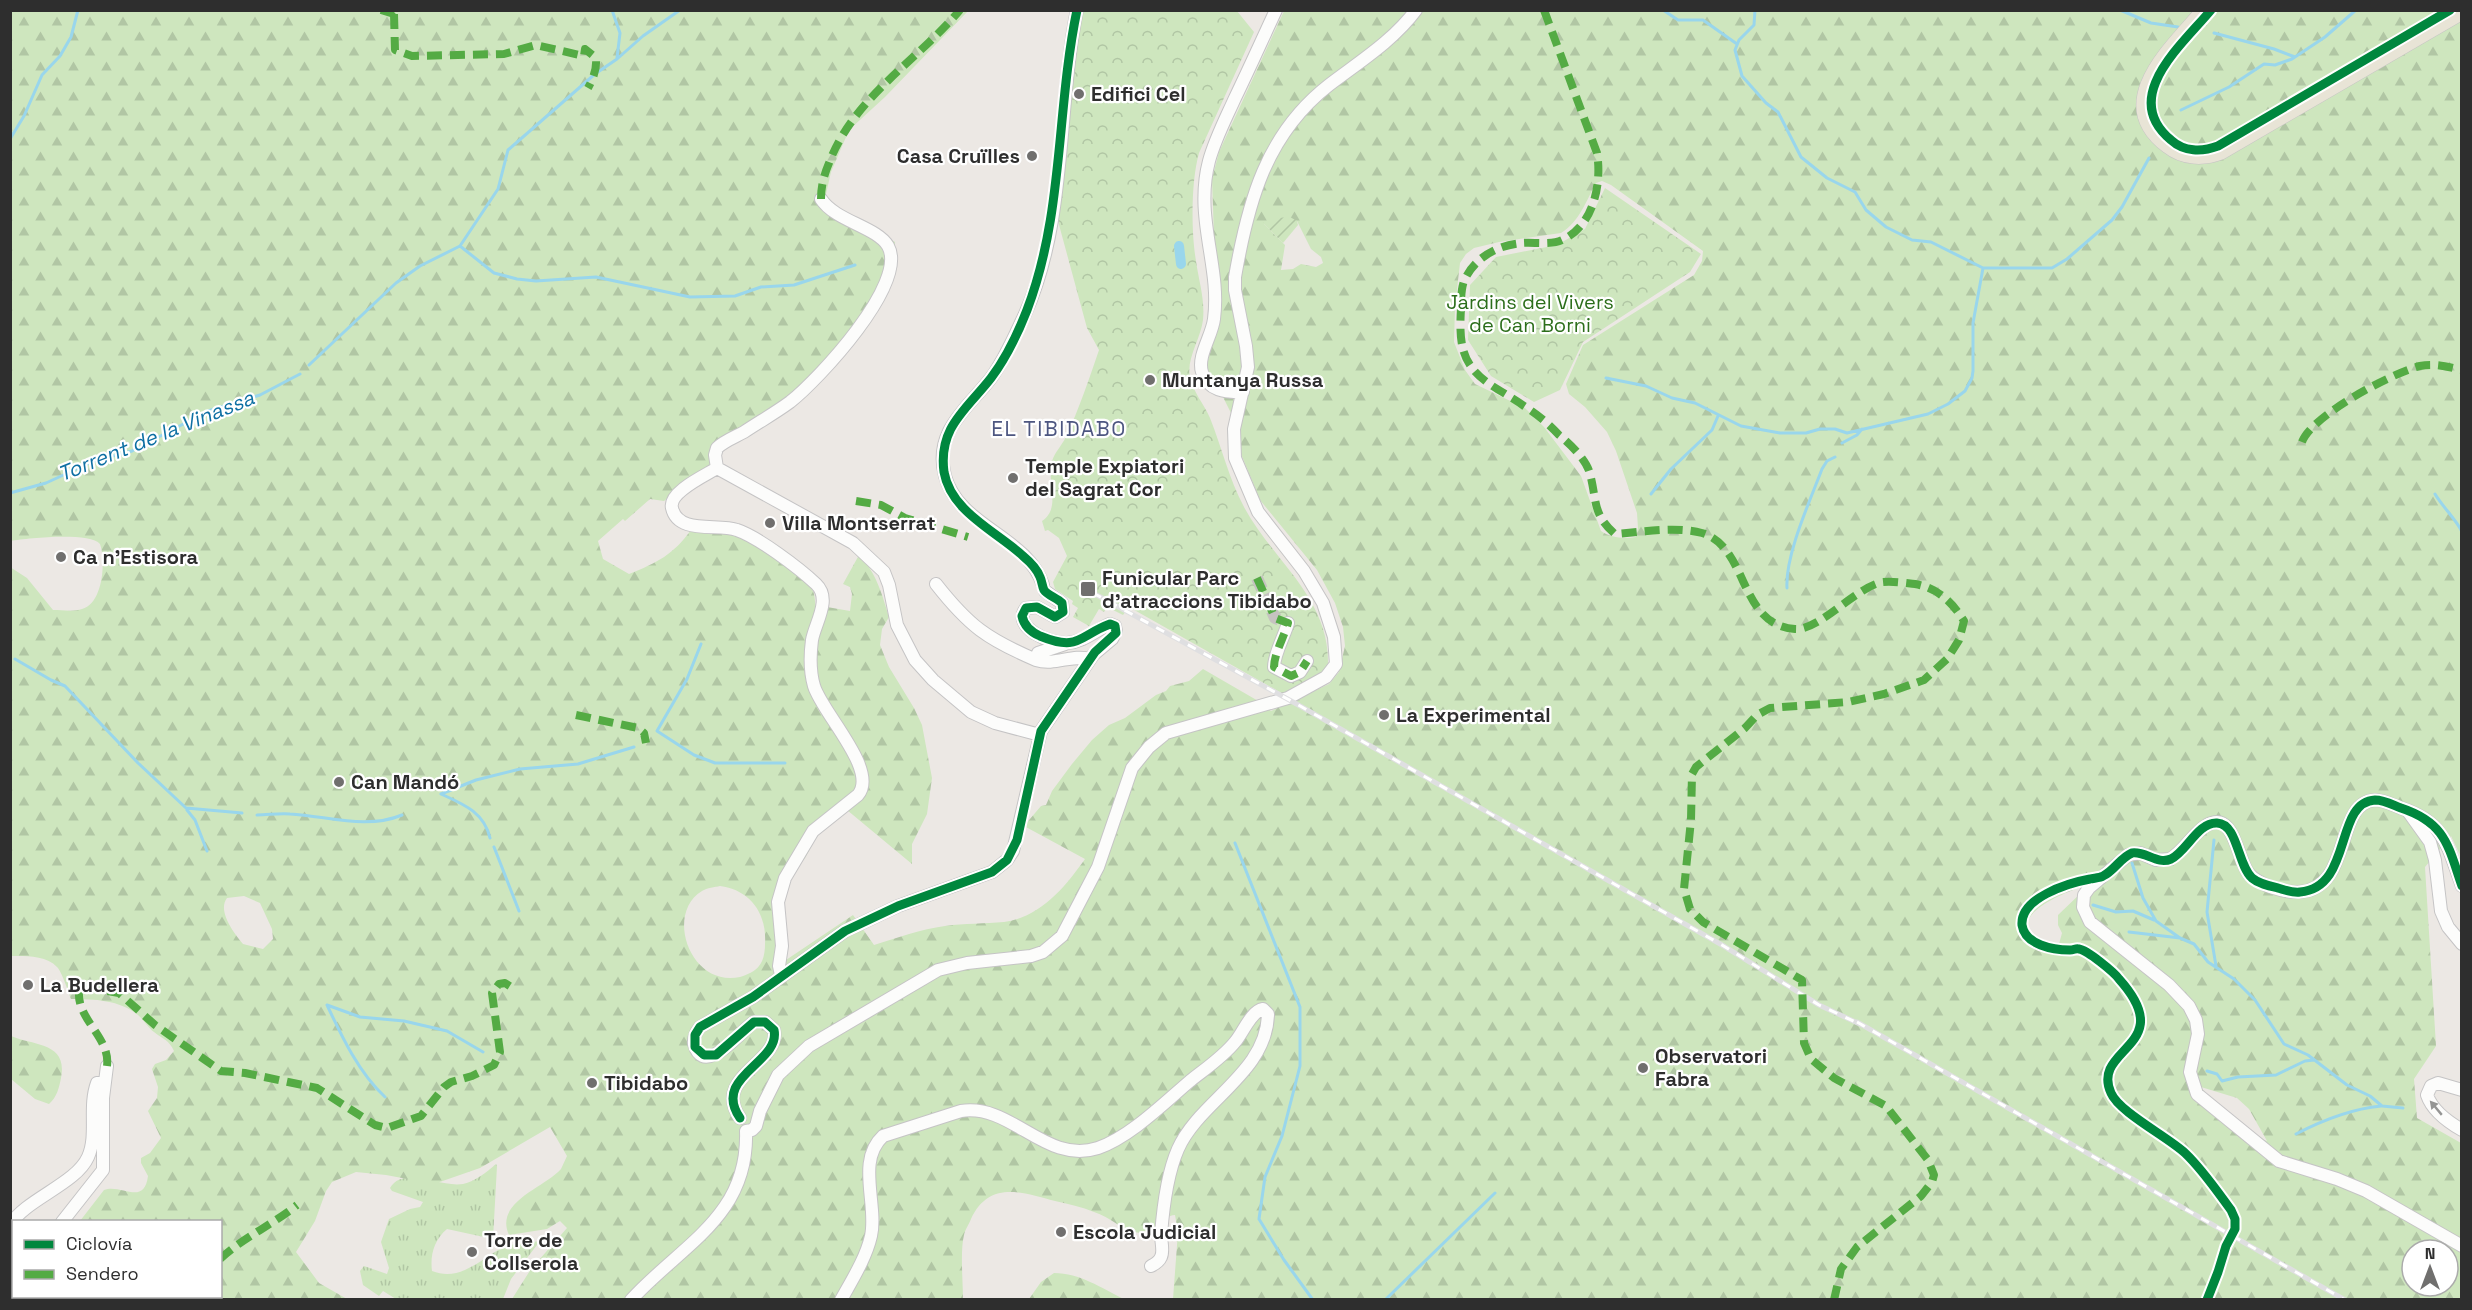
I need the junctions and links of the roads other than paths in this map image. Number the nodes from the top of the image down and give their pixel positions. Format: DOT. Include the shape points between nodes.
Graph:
graph roads {
  1 [pos="1077,10"];
  2 [pos="1276,10"];
  3 [pos="1416,10"];
  4 [pos="2204,10"];
  5 [pos="2211,10"];
  6 [pos="2450,10"];
  7 [pos="2462,12"];
  8 [pos="821,199"];
  9 [pos="1243,392"];
  10 [pos="717,468"];
  11 [pos="936,584"];
  12 [pos="1288,623"];
  13 [pos="1066,644"];
  14 [pos="1090,659"];
  15 [pos="1036,660"];
  16 [pos="1307,661"];
  17 [pos="1040,735"];
  18 [pos="2406,809"];
  19 [pos="2462,886"];
  20 [pos="2462,944"];
  21 [pos="782,975"];
  22 [pos="107,1066"];
  23 [pos="105,1082"];
  24 [pos="2462,1090"];
  25 [pos="740,1118"];
  26 [pos="756,1120"];
  27 [pos="2462,1130"];
  28 [pos="746,1131"];
  29 [pos="15,1220"];
  30 [pos="63,1220"];
  31 [pos="2462,1246"];
  32 [pos="1151,1266"];
  33 [pos="631,1299"];
  34 [pos="841,1299"];
  1 -- 13 [label="street" via="1068,53 1051,230 1035,284 999,366 958,414 944,449 945,475 956,499 1032,566 1044,588 1062,603 1063,612 1055,616 1031,606 1023,612 1023,622 1039,635"];
  2 -- 9 [label="street" via="1217,138 1204,190 1215,304 1201,361 1202,373 1220,391"];
  3 -- 9 [label="street" via="1396,33 1309,102 1272,149 1255,191 1235,278 1248,367"];
  4 -- 7 [label="main road" via="2153,71 2144,96 2145,110 2156,135 2172,149 2194,156 2221,152"];
  5 -- 6 [label="main road" via="2160,73 2150,98 2155,122 2165,135 2182,147 2201,151 2218,146"];
  8 -- 10 [label="street" via="834,212 885,242 890,254 884,290 858,329 796,397 721,444 715,455"];
  9 -- 26 [label="street" via="1233,434 1238,468 1258,512 1304,571 1323,603 1335,645 1333,671 1288,698 1176,728 1158,738 1132,768 1098,867 1062,936 1031,956 944,968 809,1046 778,1075"];
  10 -- 17 [label="street" via="853,543 884,572 897,625 915,660 933,680 971,712"];
  10 -- 21 [label="street" via="674,497 671,507 675,515 694,526 737,530 753,538 818,586 822,602 812,641 814,687 857,760 864,784 858,795 813,831 785,878 778,902"];
  11 -- 15 [label="street" via="980,631"];
  12 -- 16 [label="street" via="1274,667 1292,676"];
  13 -- 14 [label="street" via="1107,625 1115,626 1115,635"];
  13 -- 15 [label="street" via="1038,653"];
  14 -- 15 [label="street" via="1047,664"];
  14 -- 17 [label="street"];
  17 -- 21 [label="street" via="1017,840 1003,864 978,878 909,901 845,931"];
  18 -- 19 [label="street" via="2438,829"];
  18 -- 20 [label="street" via="2430,842 2441,911"];
  18 -- 31 [label="street" via="2379,800 2359,807 2352,816 2335,866 2320,884 2308,891 2289,891 2253,878 2243,866 2230,830 2216,823 2206,826 2170,859 2160,861 2132,853 2089,888 2083,904 2090,922 2169,985 2189,1006 2198,1034 2190,1078 2200,1098 2278,1161 2366,1191"];
  21 -- 25 [label="street" via="741,1005 705,1023 695,1035 697,1050 712,1056 754,1022 765,1022 774,1030 773,1044 733,1093 733,1106"];
  22 -- 23 [label="street"];
  23 -- 29 [label="street" via="97,1083 93,1094 92,1140 87,1160"];
  23 -- 30 [label="street" via="103,1170"];
  27 -- 24 [label="street, one-way" via="2445,1118 2427,1095 2438,1083"];
  25 -- 26 [label="street" via="748,1113"];
  25 -- 28 [label="street" via="739,1126"];
  26 -- 28 [label="street" via="754,1129"];
  28 -- 33 [label="street" via="740,1176 717,1220"];
  32 -- 34 [label="street" via="1161,1258 1168,1190 1178,1148 1254,1056 1267,1027 1268,1014 1263,1009 1256,1011 1234,1044 1219,1057 1136,1125 1100,1147 1074,1151 1056,1147 997,1115 974,1110 883,1136 869,1160 873,1212 870,1238"];
}
